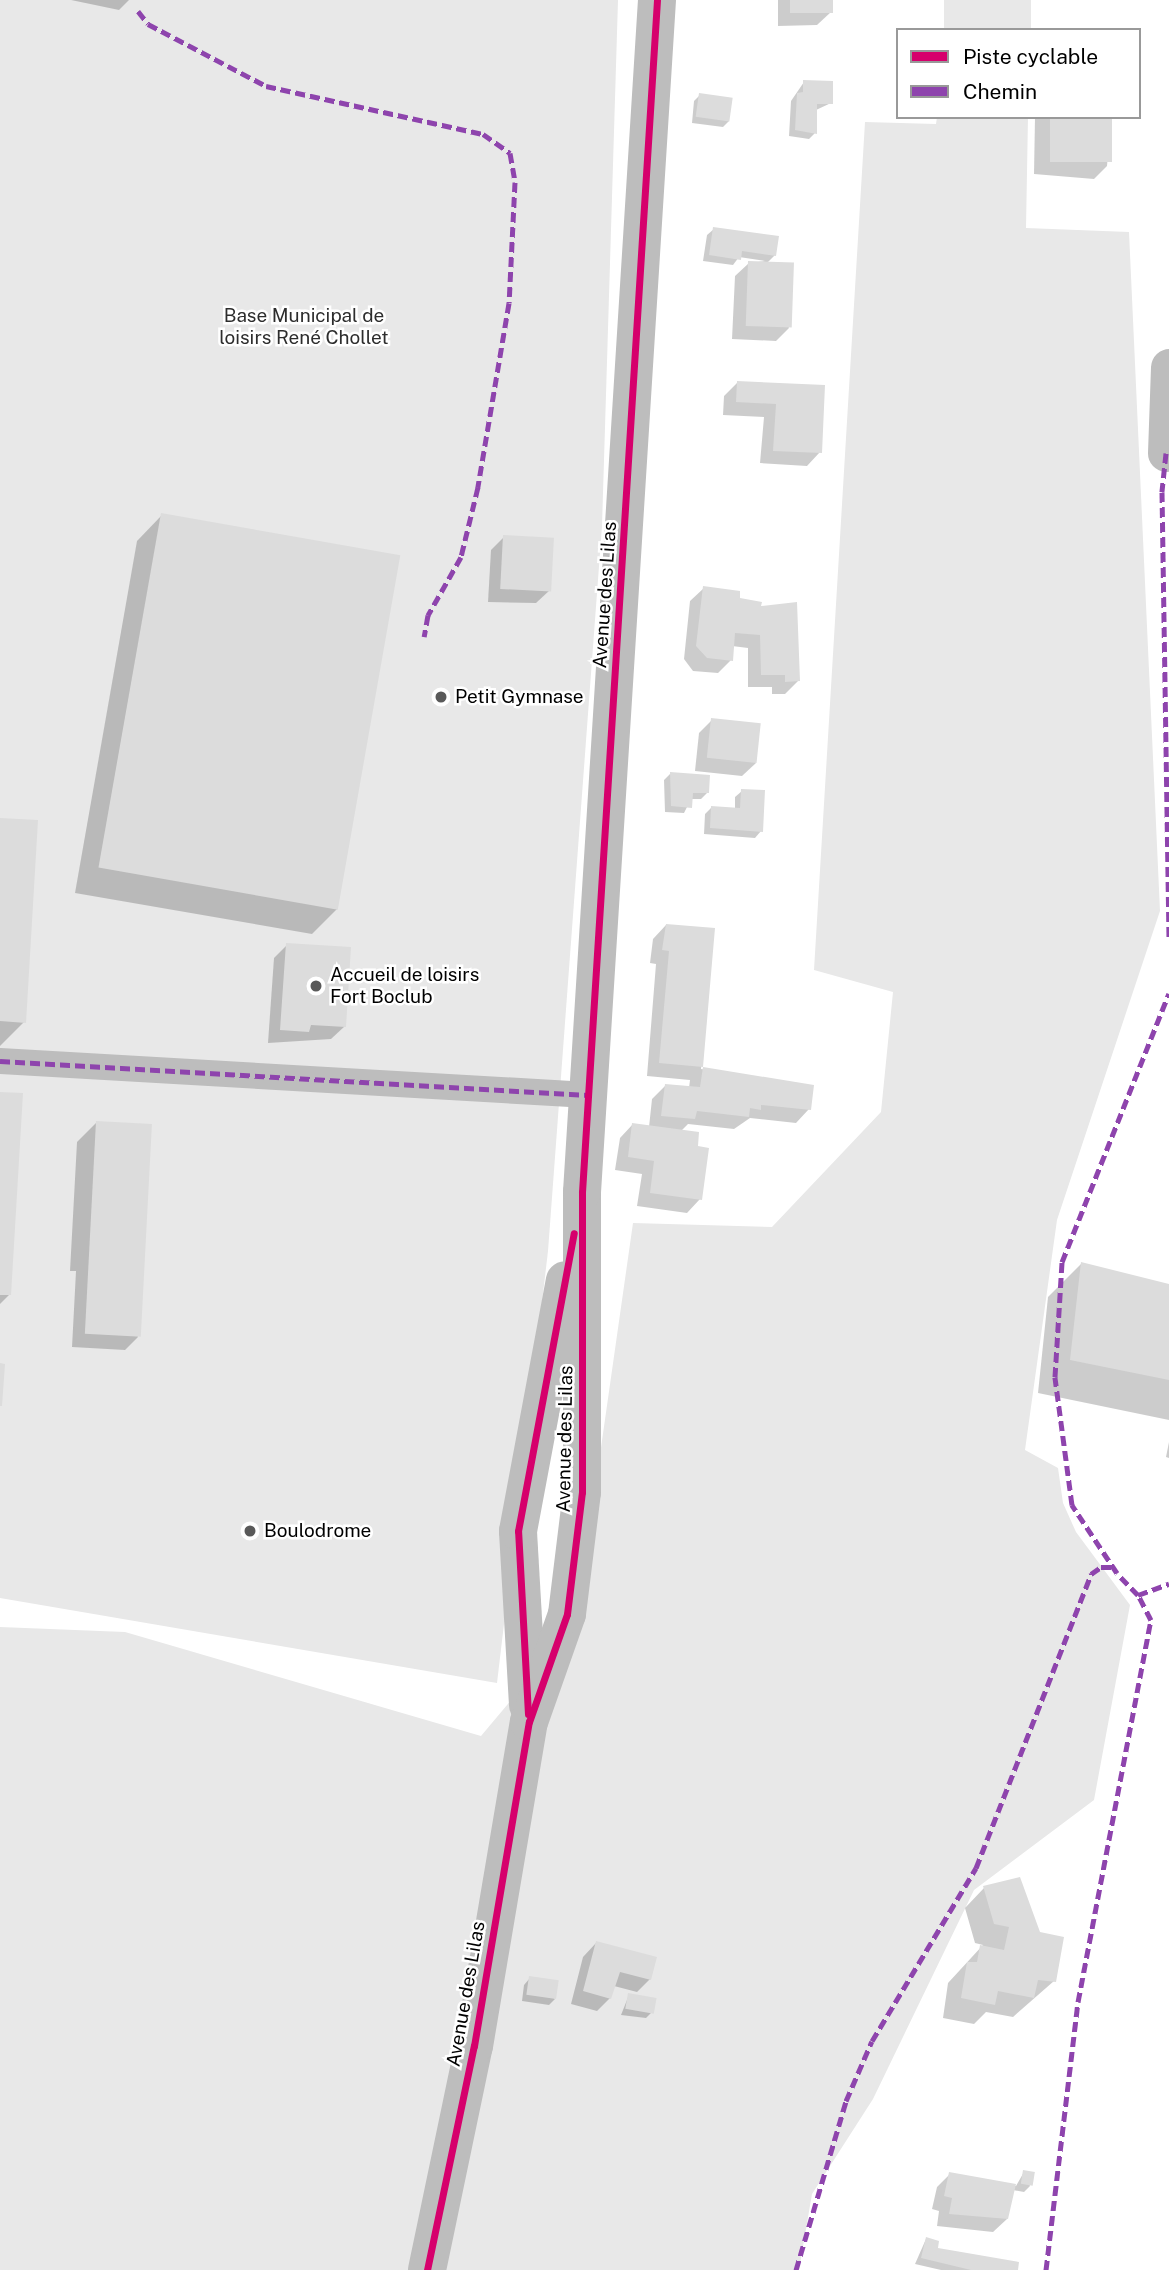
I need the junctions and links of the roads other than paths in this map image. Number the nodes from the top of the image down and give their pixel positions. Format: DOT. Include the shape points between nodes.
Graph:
graph roads {
  1 [pos="657,0"];
  2 [pos="1169,367"];
  3 [pos="1166,453"];
  4 [pos="0,1061"];
  5 [pos="588,1095"];
  6 [pos="582,1192"];
  7 [pos="526,1490"];
  8 [pos="582,1492"];
  9 [pos="518,1531"];
  10 [pos="577,1533"];
  11 [pos="529,1723"];
  12 [pos="427,2270"];
  1 -- 5 [label="street, Avenue des Lilas"];
  2 -- 3 [label="street"];
  4 -- 5 [label="street"];
  5 -- 6 [label="street, Avenue des Lilas"];
  6 -- 7 [label="street, Avenue des Lilas"];
  6 -- 8 [label="street, Avenue des Lilas"];
  7 -- 8 [label="street"];
  7 -- 9 [label="street, Avenue des Lilas"];
  8 -- 10 [label="street, Avenue des Lilas"];
  9 -- 10 [label="street"];
  9 -- 11 [label="street, Avenue des Lilas"];
  10 -- 11 [label="street, Avenue des Lilas" via="568,1614"];
  11 -- 12 [label="street, Avenue des Lilas" via="474,2046"];
}
